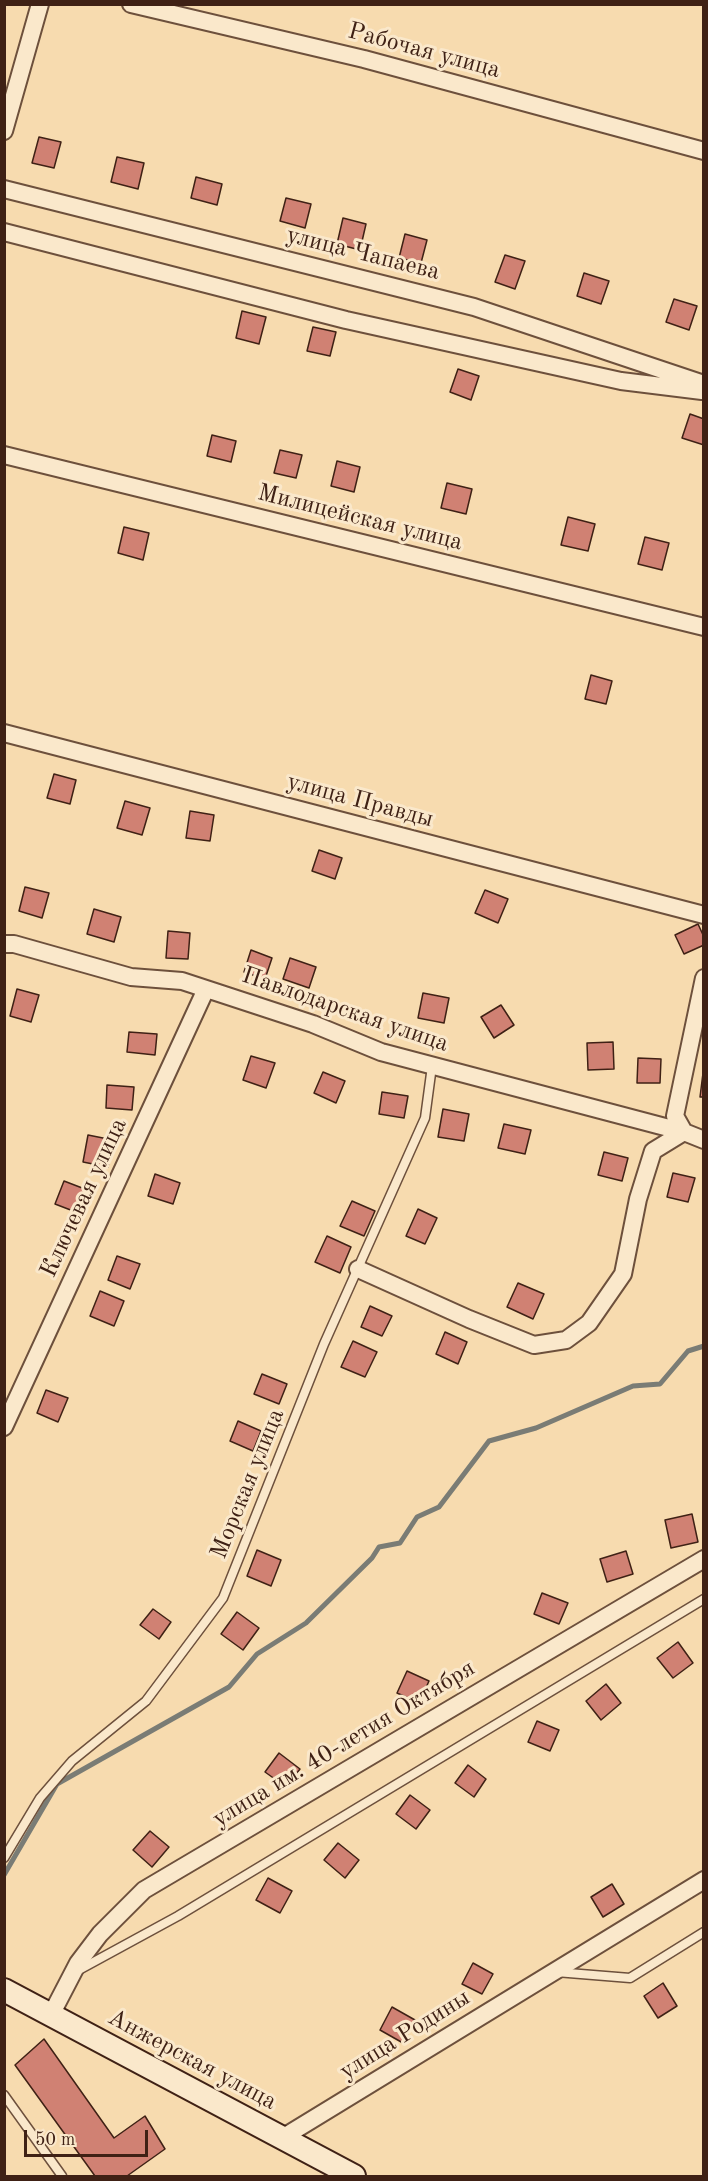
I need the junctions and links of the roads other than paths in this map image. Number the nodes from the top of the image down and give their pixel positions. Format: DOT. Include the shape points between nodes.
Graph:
graph roads {
  1 [pos="40,4"];
  2 [pos="131,4"];
  3 [pos="4,131"];
  4 [pos="704,151"];
  5 [pos="4,189"];
  6 [pos="4,232"];
  7 [pos="704,384"];
  8 [pos="704,391"];
  9 [pos="4,455"];
  10 [pos="704,627"];
  11 [pos="4,733"];
  12 [pos="704,915"];
  13 [pos="4,944"];
  14 [pos="704,978"];
  15 [pos="206,988"];
  16 [pos="432,1066"];
  17 [pos="684,1132"];
  18 [pos="704,1140"];
  19 [pos="358,1269"];
  20 [pos="4,1427"];
  21 [pos="704,1559"];
  22 [pos="704,1599"];
  23 [pos="4,1858"];
  24 [pos="704,1880"];
  25 [pos="704,1932"];
  26 [pos="553,1972"];
  27 [pos="72,1974"];
  28 [pos="4,1990"];
  29 [pos="51,2015"];
  30 [pos="4,2095"];
  31 [pos="282,2138"];
  32 [pos="62,2176"];
  33 [pos="354,2176"];
  1 -- 3 [label="street"];
  2 -- 4 [label="street, Рабочая улица" via="364,59"];
  5 -- 7 [label="street, улица Чапаева" via="474,307"];
  6 -- 8 [label="street" via="346,320 621,381"];
  9 -- 10 [label="street, Милицейская улица"];
  11 -- 12 [label="street, улица Правды"];
  13 -- 15 [label="street, Павлодарская улица" via="131,977 182,981"];
  14 -- 17 [label="street" via="675,1116"];
  15 -- 16 [label="street, Павлодарская улица" via="381,1052"];
  15 -- 20 [label="street, Ключевая улица"];
  16 -- 17 [label="street, Павлодарская улица"];
  16 -- 19 [label="lane, Морская улица" via="425,1118"];
  17 -- 18 [label="street, Павлодарская улица"];
  17 -- 19 [label="street" via="653,1151 638,1199 623,1274 589,1323 566,1340 534,1344"];
  19 -- 23 [label="lane, Морская улица" via="223,1598 146,1701 72,1761 40,1798"];
  21 -- 27 [label="street, улица им. 40-летия Октября" via="144,1890 100,1934"];
  22 -- 27 [label="lane" via="178,1916"];
  24 -- 26 [label="street, улица Родины"];
  25 -- 26 [label="lane" via="630,1978"];
  26 -- 31 [label="street, улица Родины"];
  27 -- 29 [label="street, улица им. 40-летия Октября"];
  28 -- 29 [label="street, Анжерская улица"];
  29 -- 31 [label="street, Анжерская улица"];
  30 -- 32 [label="lane"];
  31 -- 33 [label="street, Анжерская улица"];
}
